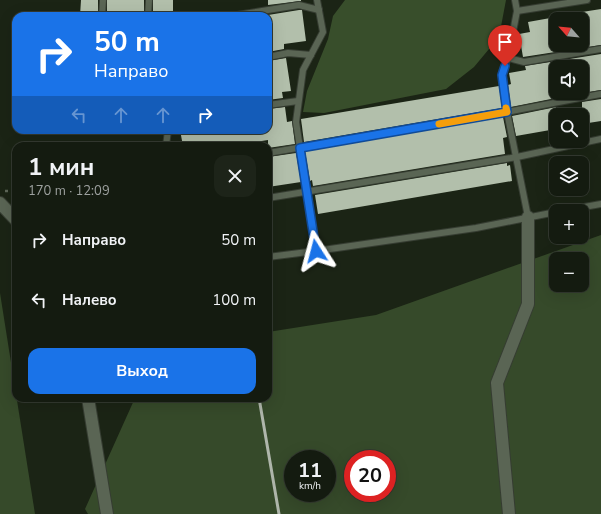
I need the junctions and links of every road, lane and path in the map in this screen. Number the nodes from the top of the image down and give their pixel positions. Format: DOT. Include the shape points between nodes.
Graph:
graph roads {
  1 [pos="103,0"];
  2 [pos="149,0"];
  3 [pos="317,0"];
  4 [pos="515,0"];
  5 [pos="587,0"];
  6 [pos="319,10"];
  7 [pos="517,11"];
  8 [pos="102,12"];
  9 [pos="148,12"];
  10 [pos="256,12"];
  11 [pos="601,49"];
  12 [pos="311,55"];
  13 [pos="272,56"];
  14 [pos="508,58"];
  15 [pos="601,94"];
  16 [pos="298,101"];
  17 [pos="272,104"];
  18 [pos="507,112"];
  19 [pos="601,139"];
  20 [pos="300,148"];
  21 [pos="272,152"];
  22 [pos="517,157"];
  23 [pos="0,191"];
  24 [pos="12,191"];
  25 [pos="306,192"];
  26 [pos="272,197"];
  27 [pos="0,203"];
  28 [pos="601,204"];
  29 [pos="589,206"];
  30 [pos="549,213"];
  31 [pos="12,216"];
  32 [pos="528,217"];
  33 [pos="316,251"];
  34 [pos="272,256"];
  35 [pos="89,402"];
  36 [pos="107,514"];
  37 [pos="509,514"];
  1 -- 8 [label="lane"];
  2 -- 9 [label="lane"];
  3 -- 6 [label="lane"];
  4 -- 7 [label="lane"];
  5 -- 7 [label="lane"];
  6 -- 10 [label="lane" via="299,5"];
  6 -- 12 [label="lane" via="323,32"];
  7 -- 14 [label="lane"];
  11 -- 14 [label="lane" via="524,62"];
  12 -- 13 [label="lane" via="288,53"];
  12 -- 16 [label="lane" via="303,70"];
  14 -- 18 [label="lane" via="502,75"];
  15 -- 18 [label="lane"];
  16 -- 17 [label="lane"];
  16 -- 20 [label="lane" via="296,122"];
  18 -- 20 [label="lane"];
  18 -- 22 [label="lane"];
  19 -- 22 [label="lane"];
  20 -- 21 [label="lane"];
  20 -- 25 [label="lane"];
  22 -- 25 [label="lane"];
  22 -- 32 [label="lane"];
  23 -- 24 [label="path"];
  25 -- 26 [label="lane"];
  25 -- 33 [label="lane"];
  27 -- 31 [label="street"];
  28 -- 29 [label="lane"];
  30 -- 32 [label="lane"];
  32 -- 33 [label="lane" via="476,228"];
  32 -- 37 [label="street" via="528,304 497,383"];
  33 -- 34 [label="lane"];
  35 -- 36 [label="street"];
}
